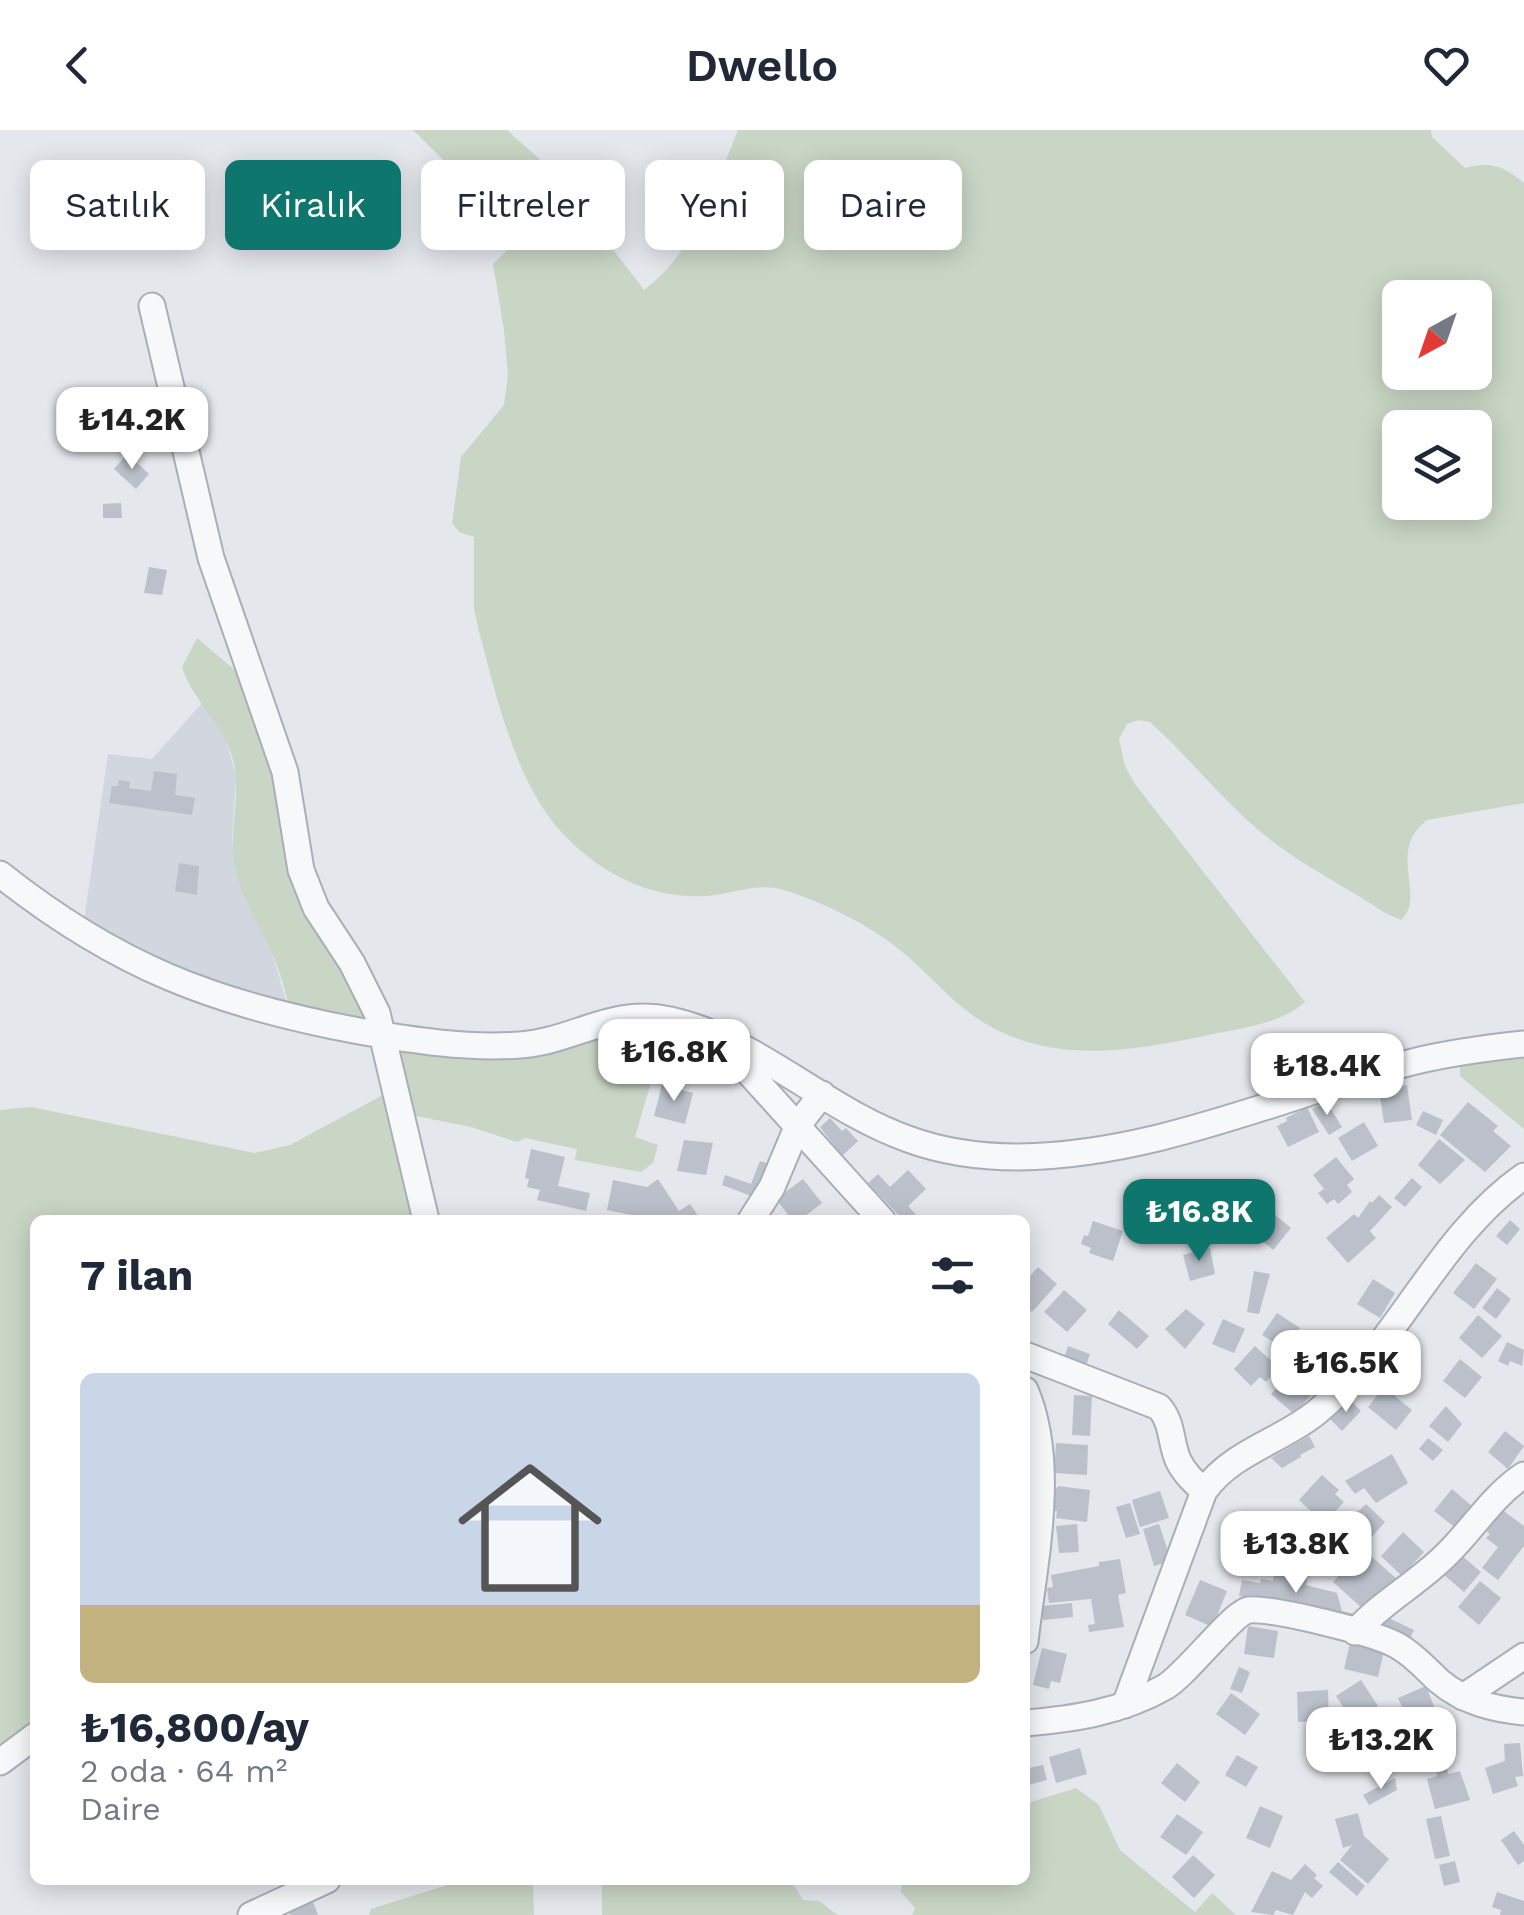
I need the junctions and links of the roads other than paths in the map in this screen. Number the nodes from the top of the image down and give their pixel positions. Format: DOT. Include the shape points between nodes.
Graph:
graph roads {
  1 [pos="152,306"];
  2 [pos="0,874"];
  3 [pos="714,1034"];
  4 [pos="382,1035"];
  5 [pos="1524,1044"];
  6 [pos="822,1094"];
  7 [pos="798,1125"];
  8 [pos="1524,1176"];
  9 [pos="425,1215"];
  10 [pos="754,1215"];
  11 [pos="878,1215"];
  12 [pos="1030,1357"];
  13 [pos="1030,1408"];
  14 [pos="1524,1476"];
  15 [pos="1204,1490"];
  16 [pos="1030,1595"];
  17 [pos="1355,1632"];
  18 [pos="1524,1656"];
  19 [pos="1463,1697"];
  20 [pos="1125,1705"];
  21 [pos="1524,1712"];
  22 [pos="1030,1723"];
  23 [pos="30,1740"];
  24 [pos="0,1762"];
  25 [pos="316,1885"];
  26 [pos="251,1915"];
  1 -- 4 [label="street" via="212,558 285,772 307,889 367,990"];
  2 -- 4 [label="street" via="71,927 158,975 250,1008"];
  3 -- 4 [label="street" via="639,1016 520,1045"];
  3 -- 6 [label="street"];
  3 -- 7 [label="street"];
  4 -- 9 [label="street"];
  5 -- 6 [label="street" via="1410,1063 1202,1128 1056,1154 947,1150 906,1138"];
  6 -- 7 [label="street"];
  7 -- 10 [label="street"];
  7 -- 11 [label="street"];
  8 -- 15 [label="street" via="1481,1212 1319,1410 1229,1463"];
  12 -- 15 [label="street" via="1159,1407 1178,1460"];
  13 -- 16 [label="street" via="1042,1451"];
  14 -- 17 [label="street" via="1445,1557"];
  15 -- 20 [label="street"];
  17 -- 19 [label="street" via="1394,1644"];
  17 -- 20 [label="street" via="1248,1610 1168,1685"];
  18 -- 19 [label="street"];
  19 -- 21 [label="street"];
  20 -- 22 [label="street"];
  23 -- 24 [label="street"];
  25 -- 26 [label="street"];
}
